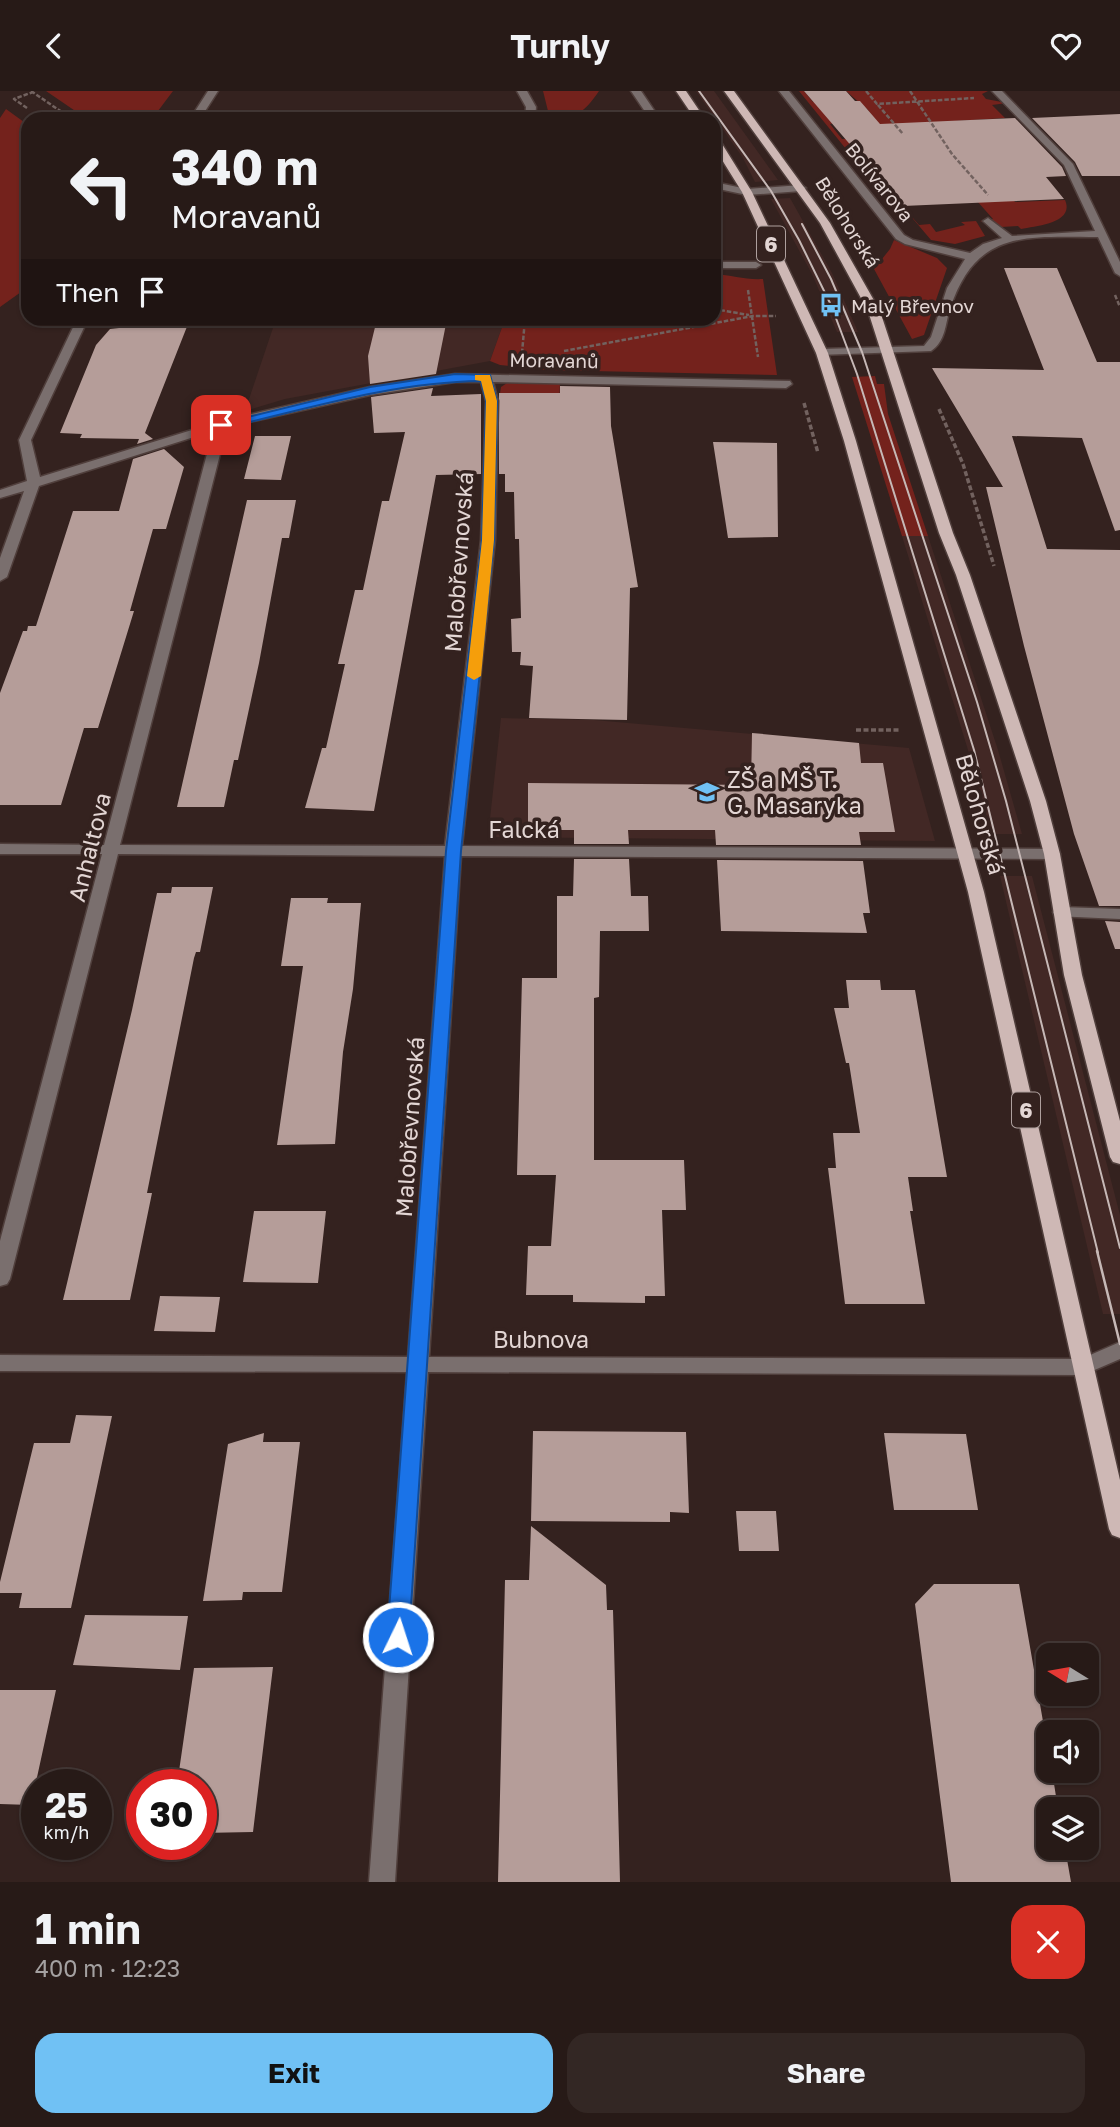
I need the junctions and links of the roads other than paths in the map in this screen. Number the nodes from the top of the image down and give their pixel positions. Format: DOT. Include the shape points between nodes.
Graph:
graph roads {
  1 [pos="213,91"];
  2 [pos="522,91"];
  3 [pos="636,91"];
  4 [pos="681,91"];
  5 [pos="729,91"];
  6 [pos="784,91"];
  7 [pos="1000,94"];
  8 [pos="200,112"];
  9 [pos="531,112"];
  10 [pos="650,112"];
  11 [pos="695,112"];
  12 [pos="721,150"];
  13 [pos="721,186"];
  14 [pos="801,188"];
  15 [pos="747,192"];
  16 [pos="988,221"];
  17 [pos="1102,234"];
  18 [pos="1011,240"];
  19 [pos="972,257"];
  20 [pos="721,265"];
  21 [pos="756,265"];
  22 [pos="1120,273"];
  23 [pos="79,326"];
  24 [pos="887,352"];
  25 [pos="822,353"];
  26 [pos="486,377"];
  27 [pos="786,384"];
  28 [pos="221,425"];
  29 [pos="34,481"];
  30 [pos="0,494"];
  31 [pos="0,577"];
  32 [pos="0,849"];
  33 [pos="111,850"];
  34 [pos="453,851"];
  35 [pos="964,854"];
  36 [pos="1052,854"];
  37 [pos="1061,912"];
  38 [pos="1120,913"];
  39 [pos="1120,1157"];
  40 [pos="0,1279"];
  41 [pos="1120,1349"];
  42 [pos="0,1363"];
  43 [pos="416,1365"];
  44 [pos="1083,1367"];
  45 [pos="1120,1529"];
  46 [pos="382,1882"];
  1 -- 8 [label="street"];
  2 -- 9 [label="street"];
  3 -- 10 [label="street"];
  4 -- 11 [label="main road"];
  5 -- 14 [label="main road, Bělohorská"];
  6 -- 19 [label="street, Bolívarova" via="900,237"];
  7 -- 17 [label="street" via="1068,164"];
  12 -- 15 [label="main road, Bělohorská / 6"];
  13 -- 15 [label="street"];
  14 -- 15 [label="street"];
  14 -- 24 [label="main road, Bělohorská" via="874,311"];
  15 -- 25 [label="main road, Bělohorská / 6"];
  16 -- 18 [label="street"];
  17 -- 18 [label="street"];
  17 -- 22 [label="street"];
  18 -- 19 [label="street"];
  19 -- 24 [label="street" via="950,296 934,345"];
  20 -- 21 [label="street"];
  23 -- 29 [label="street" via="25,440"];
  24 -- 25 [label="street"];
  24 -- 36 [label="main road, Bělohorská" via="964,575"];
  25 -- 35 [label="main road, Bělohorská / 6"];
  26 -- 27 [label="street, Moravanů"];
  26 -- 28 [label="street, Moravanů" via="370,391"];
  26 -- 34 [label="street, Malobřevnovská" via="492,401 488,540"];
  28 -- 29 [label="street, Moravanů"];
  28 -- 33 [label="street, Anhaltova"];
  29 -- 30 [label="street, Moravanů"];
  29 -- 31 [label="street"];
  32 -- 33 [label="street, Falcká"];
  33 -- 34 [label="street, Falcká"];
  33 -- 40 [label="street, Anhaltova"];
  34 -- 35 [label="street, Falcká"];
  34 -- 43 [label="street, Malobřevnovská"];
  35 -- 36 [label="street, Falcká"];
  35 -- 44 [label="main road, Bělohorská / 6"];
  36 -- 37 [label="main road, Bělohorská"];
  37 -- 38 [label="street"];
  37 -- 39 [label="main road, Bělohorská"];
  41 -- 44 [label="street"];
  42 -- 43 [label="street, Bubnova"];
  43 -- 44 [label="street, Bubnova"];
  43 -- 46 [label="street, Malobřevnovská"];
  44 -- 45 [label="main road, Bělohorská / 6"];
}
